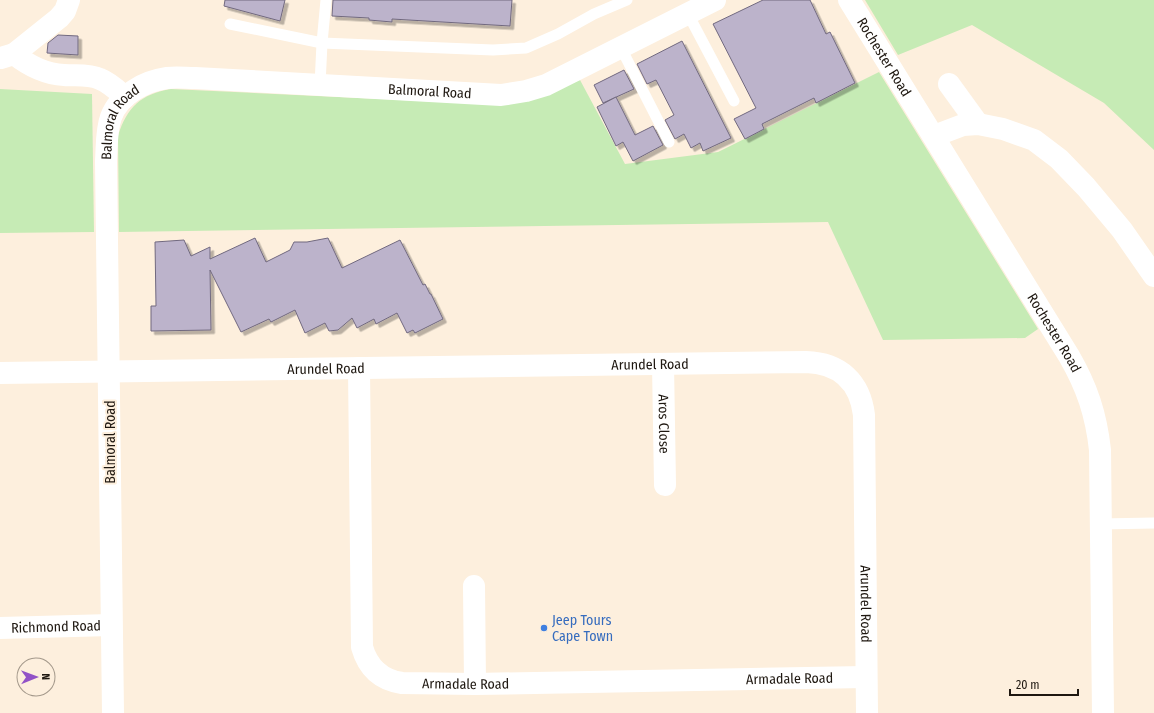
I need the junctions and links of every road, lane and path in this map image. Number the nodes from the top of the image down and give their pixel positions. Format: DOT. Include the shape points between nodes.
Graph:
graph roads {
  1 [pos="70,0"];
  2 [pos="326,0"];
  3 [pos="627,0"];
  4 [pos="715,0"];
  5 [pos="849,0"];
  6 [pos="688,14"];
  7 [pos="230,24"];
  8 [pos="322,43"];
  9 [pos="621,48"];
  10 [pos="7,56"];
  11 [pos="949,84"];
  12 [pos="320,85"];
  13 [pos="125,97"];
  14 [pos="734,101"];
  15 [pos="978,124"];
  16 [pos="934,136"];
  17 [pos="669,142"];
  18 [pos="1154,276"];
  19 [pos="663,364"];
  20 [pos="359,368"];
  21 [pos="109,371"];
  22 [pos="0,373"];
  23 [pos="665,485"];
  24 [pos="1154,523"];
  25 [pos="1100,524"];
  26 [pos="474,586"];
  27 [pos="111,625"];
  28 [pos="0,628"];
  29 [pos="866,677"];
  30 [pos="475,684"];
  31 [pos="112,713"];
  32 [pos="867,713"];
  33 [pos="1103,713"];
  1 -- 10 [label="street" via="59,18"];
  2 -- 8 [label="lane"];
  3 -- 8 [label="lane" via="526,48 493,50"];
  4 -- 6 [label="street, Balmoral Road"];
  5 -- 16 [label="street, Rochester Road"];
  6 -- 9 [label="street, Balmoral Road"];
  6 -- 14 [label="lane"];
  7 -- 8 [label="lane"];
  8 -- 12 [label="lane"];
  9 -- 12 [label="street, Balmoral Road" via="546,85 501,95"];
  9 -- 17 [label="lane"];
  10 -- 13 [label="street" via="45,73 99,78"];
  11 -- 15 [label="street"];
  12 -- 13 [label="street, Balmoral Road" via="167,78 146,84"];
  13 -- 21 [label="street, Balmoral Road" via="111,117 107,136"];
  15 -- 16 [label="street" via="963,124"];
  15 -- 18 [label="street" via="1003,129 1034,140 1059,160 1086,187"];
  16 -- 25 [label="street, Rochester Road" via="1086,388 1097,427 1100,450"];
  19 -- 20 [label="street, Arundel Road"];
  19 -- 23 [label="street, Aros Close"];
  19 -- 29 [label="street, Arundel Road" via="817,362 838,370 854,385 864,415"];
  20 -- 21 [label="street, Arundel Road"];
  20 -- 30 [label="street, Armadale Road" via="362,647 365,658 379,675 394,682"];
  21 -- 22 [label="street, Arundel Road"];
  21 -- 27 [label="street, Balmoral Road"];
  24 -- 25 [label="lane"];
  25 -- 33 [label="street, Rochester Road"];
  26 -- 30 [label="street"];
  27 -- 28 [label="street, Richmond Road"];
  27 -- 31 [label="street, Balmoral Road"];
  29 -- 30 [label="street, Armadale Road"];
  29 -- 32 [label="street, Arundel Road"];
}
